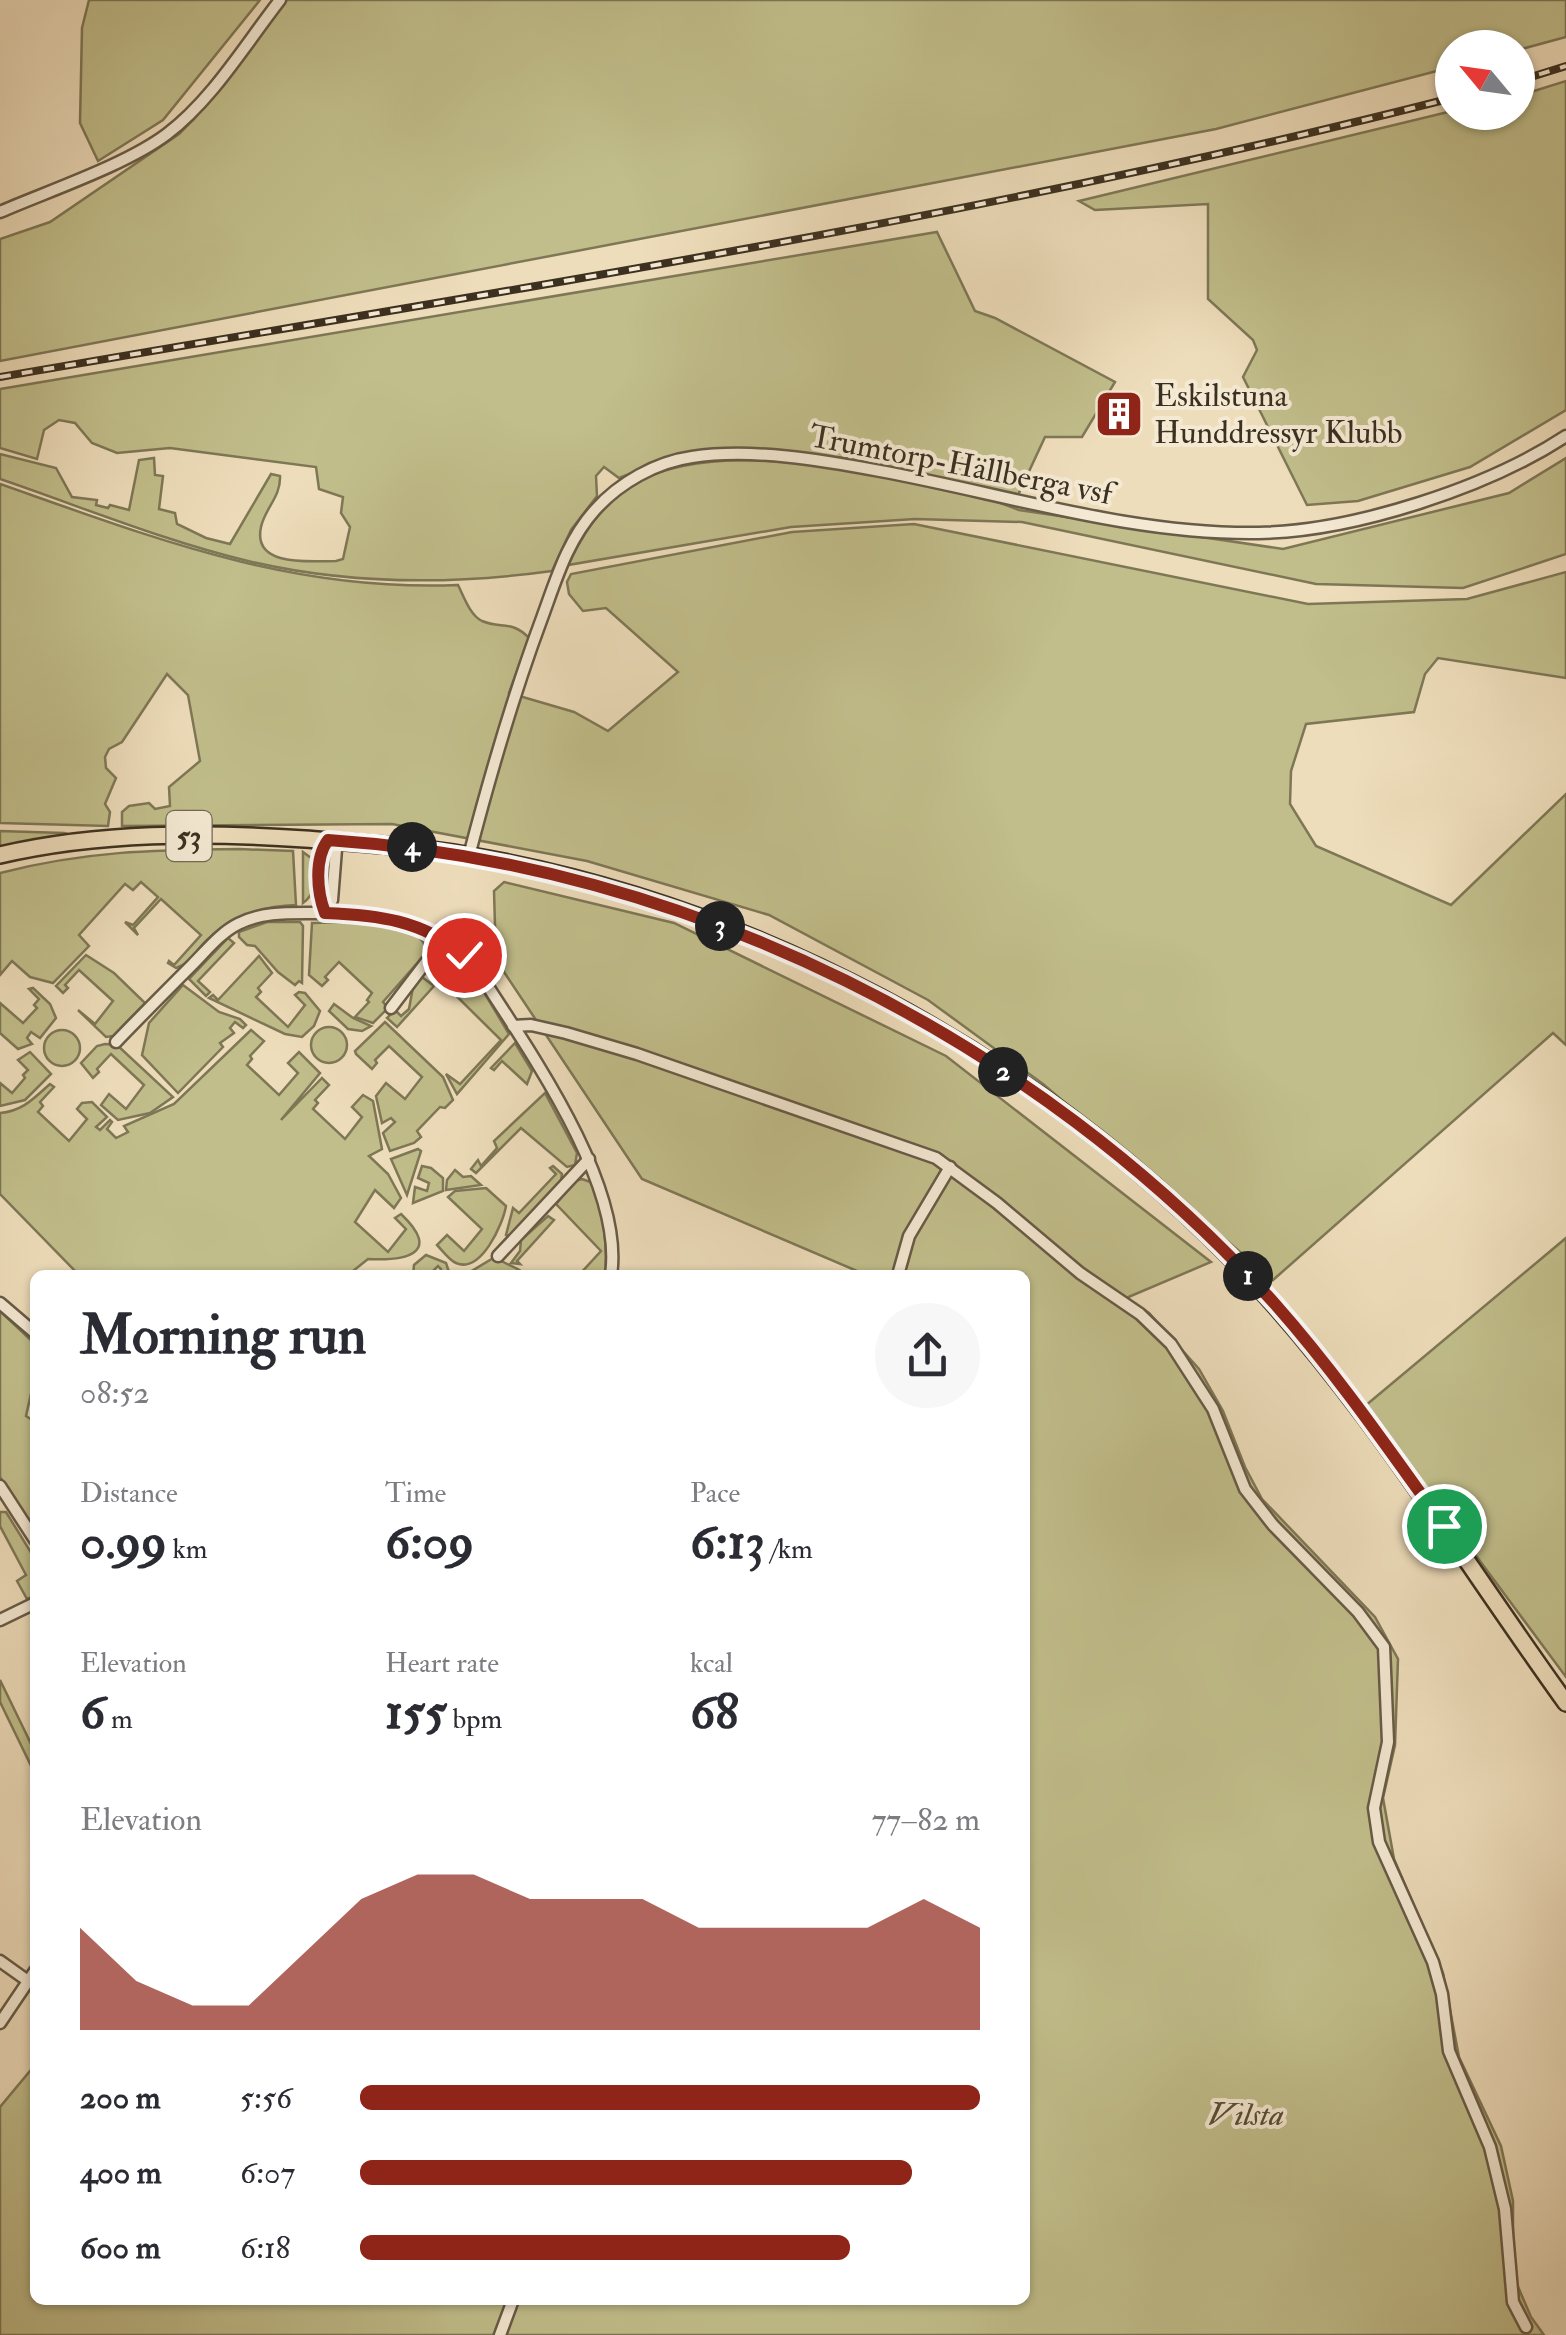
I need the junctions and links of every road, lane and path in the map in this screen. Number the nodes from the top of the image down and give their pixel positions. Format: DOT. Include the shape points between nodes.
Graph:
graph roads {
  1 [pos="280,0"];
  2 [pos="0,212"];
  3 [pos="1566,436"];
  4 [pos="328,840"];
  5 [pos="50,846"];
  6 [pos="0,855"];
  7 [pos="468,856"];
  8 [pos="0,863"];
  9 [pos="325,913"];
  10 [pos="443,940"];
  11 [pos="391,1008"];
  12 [pos="513,1026"];
  13 [pos="116,1042"];
  14 [pos="588,1159"];
  15 [pos="950,1167"];
  16 [pos="498,1256"];
  17 [pos="611,1270"];
  18 [pos="899,1270"];
  19 [pos="0,1303"];
  20 [pos="30,1330"];
  21 [pos="0,1486"];
  22 [pos="30,1532"];
  23 [pos="30,1605"];
  24 [pos="0,1620"];
  25 [pos="1566,1702"];
  26 [pos="0,1961"];
  27 [pos="30,1975"];
  28 [pos="30,1979"];
  29 [pos="0,2023"];
  30 [pos="512,2305"];
  31 [pos="1526,2327"];
  32 [pos="500,2335"];
  1 -- 2 [label="street" via="170,132"];
  3 -- 7 [label="street, Trumtorp-Hällberga vsf" via="1432,498 1263,533 1139,524 832,462 714,456 665,464 611,494 574,536 496,747"];
  4 -- 5 [label="main road, 53" via="148,836"];
  4 -- 7 [label="main road, 53"];
  4 -- 9 [label="street" via="336,850"];
  5 -- 6 [label="main road, 53"];
  5 -- 8 [label="main road, 53"];
  7 -- 25 [label="main road, 53" via="647,901 822,969 948,1037 1077,1124 1194,1222 1314,1350"];
  9 -- 10 [label="street" via="395,918"];
  9 -- 13 [label="street" via="283,913 236,925"];
  10 -- 11 [label="street"];
  10 -- 12 [label="street" via="476,968"];
  12 -- 14 [label="street"];
  12 -- 15 [label="street" via="637,1054"];
  14 -- 16 [label="street"];
  14 -- 17 [label="street" via="609,1215"];
  15 -- 18 [label="street" via="909,1236"];
  15 -- 31 [label="street" via="1160,1330 1214,1408 1252,1498 1384,1647 1388,1742 1375,1824 1433,1962 1449,2051 1490,2147 1513,2302"];
  19 -- 20 [label="street"];
  21 -- 22 [label="street"];
  23 -- 24 [label="street"];
  26 -- 27 [label="street"];
  28 -- 29 [label="street"];
  30 -- 32 [label="street"];
}
